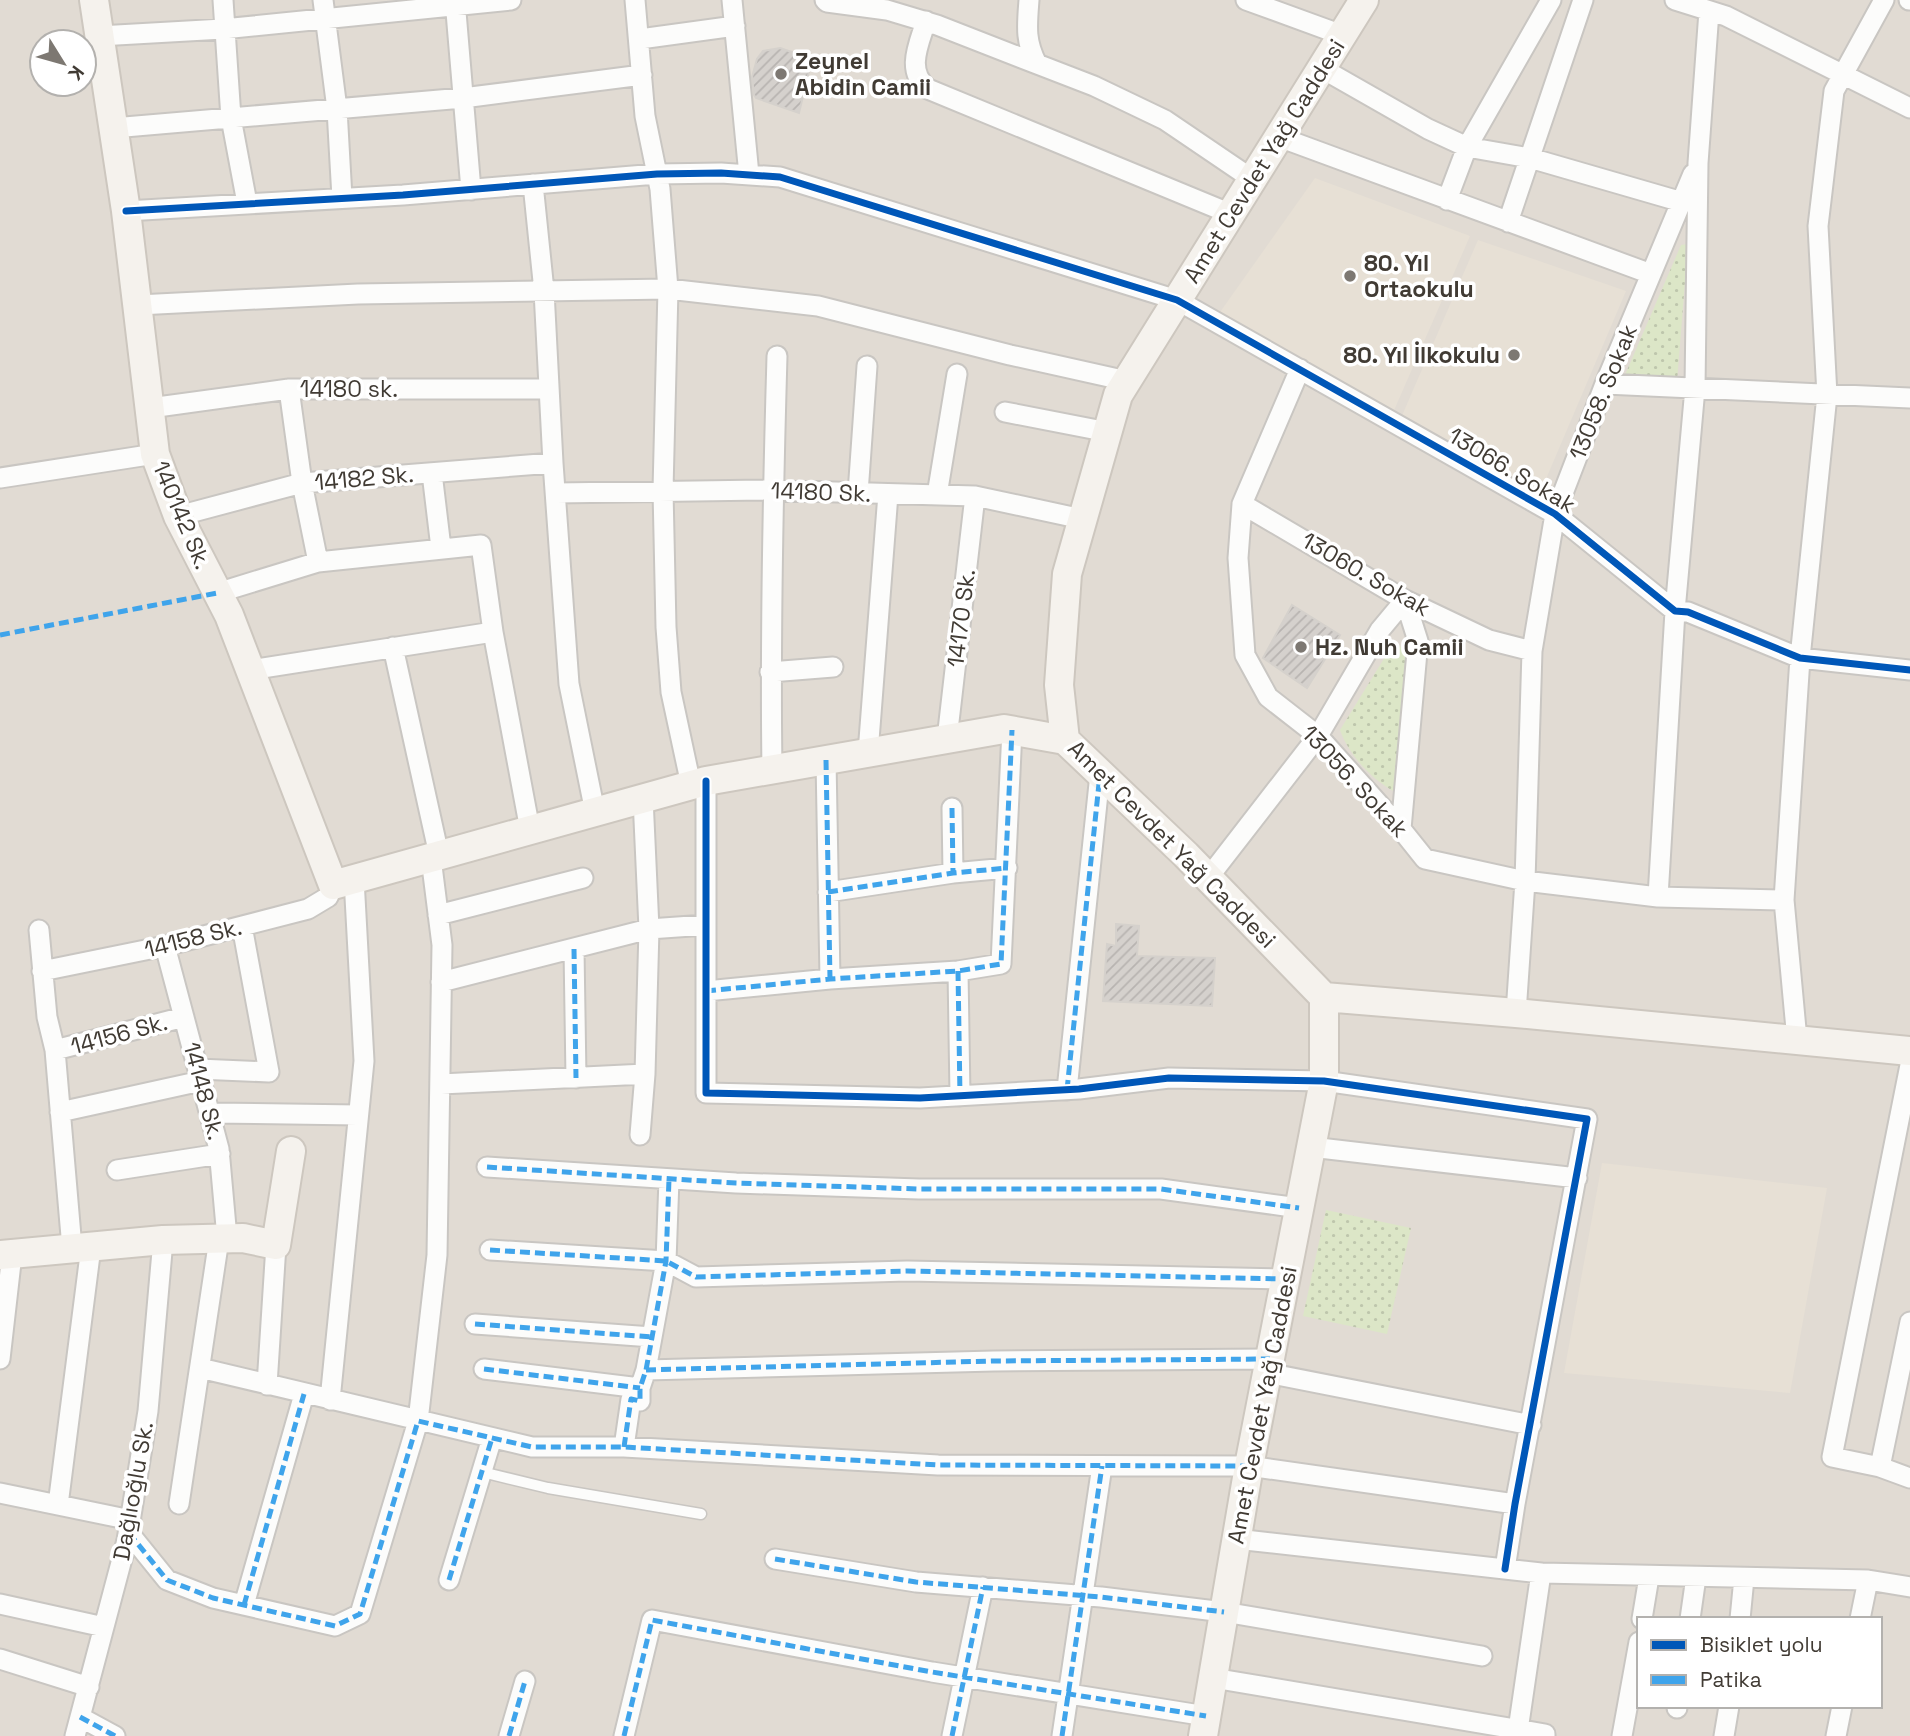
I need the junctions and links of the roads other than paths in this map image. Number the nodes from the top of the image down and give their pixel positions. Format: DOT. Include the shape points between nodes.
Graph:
graph roads {
  1 [pos="94,0"];
  2 [pos="223,0"];
  3 [pos="511,0"];
  4 [pos="635,0"];
  5 [pos="732,0"];
  6 [pos="825,0"];
  7 [pos="1029,0"];
  8 [pos="1246,0"];
  9 [pos="1364,0"];
  10 [pos="1551,0"];
  11 [pos="1583,0"];
  12 [pos="1675,0"];
  13 [pos="1884,0"];
  14 [pos="456,3"];
  15 [pos="324,9"];
  16 [pos="1723,9"];
  17 [pos="922,13"];
  18 [pos="735,26"];
  19 [pos="223,29"];
  20 [pos="1342,35"];
  21 [pos="99,36"];
  22 [pos="639,39"];
  23 [pos="1037,65"];
  24 [pos="1321,68"];
  25 [pos="642,75"];
  26 [pos="1843,75"];
  27 [pos="463,98"];
  28 [pos="1910,108"];
  29 [pos="337,109"];
  30 [pos="231,118"];
  31 [pos="113,128"];
  32 [pos="1279,136"];
  33 [pos="1467,147"];
  34 [pos="1530,159"];
  35 [pos="1698,163"];
  36 [pos="656,174"];
  37 [pos="749,175"];
  38 [pos="1252,179"];
  39 [pos="533,184"];
  40 [pos="471,190"];
  41 [pos="342,198"];
  42 [pos="1447,200"];
  43 [pos="1682,202"];
  44 [pos="247,203"];
  45 [pos="126,211"];
  46 [pos="1231,214"];
  47 [pos="1508,222"];
  48 [pos="1651,274"];
  49 [pos="668,289"];
  50 [pos="544,291"];
  51 [pos="1177,300"];
  52 [pos="138,305"];
  53 [pos="777,356"];
  54 [pos="867,366"];
  55 [pos="1300,369"];
  56 [pos="957,374"];
  57 [pos="1127,381"];
  58 [pos="1605,384"];
  59 [pos="1695,388"];
  60 [pos="289,389"];
  61 [pos="549,389"];
  62 [pos="1827,395"];
  63 [pos="1910,398"];
  64 [pos="150,408"];
  65 [pos="1005,412"];
  66 [pos="1108,432"];
  67 [pos="156,453"];
  68 [pos="553,463"];
  69 [pos="432,473"];
  70 [pos="0,478"];
  71 [pos="302,483"];
  72 [pos="663,490"];
  73 [pos="773,490"];
  74 [pos="556,492"];
  75 [pos="858,493"];
  76 [pos="888,494"];
  77 [pos="937,495"];
  78 [pos="975,496"];
  79 [pos="1242,504"];
  80 [pos="1555,514"];
  81 [pos="178,516"];
  82 [pos="1083,519"];
  83 [pos="441,548"];
  84 [pos="318,562"];
  85 [pos="217,593"];
  86 [pos="1405,600"];
  87 [pos="1675,611"];
  88 [pos="493,632"];
  89 [pos="393,647"];
  90 [pos="1532,651"];
  91 [pos="1800,658"];
  92 [pos="833,667"];
  93 [pos="250,670"];
  94 [pos="1910,670"];
  95 [pos="770,672"];
  96 [pos="1012,730"];
  97 [pos="1318,736"];
  98 [pos="947,739"];
  99 [pos="1065,740"];
  100 [pos="868,753"];
  101 [pos="826,760"];
  102 [pos="772,770"];
  103 [pos="1100,774"];
  104 [pos="699,783"];
  105 [pos="643,798"];
  106 [pos="952,808"];
  107 [pos="595,812"];
  108 [pos="1401,829"];
  109 [pos="530,830"];
  110 [pos="435,856"];
  111 [pos="1007,867"];
  112 [pos="953,873"];
  113 [pos="583,878"];
  114 [pos="1208,878"];
  115 [pos="1525,881"];
  116 [pos="344,882"];
  117 [pos="828,892"];
  118 [pos="1658,897"];
  119 [pos="1784,900"];
  120 [pos="438,915"];
  121 [pos="706,925"];
  122 [pos="242,926"];
  123 [pos="649,929"];
  124 [pos="39,930"];
  125 [pos="165,946"];
  126 [pos="574,948"];
  127 [pos="42,971"];
  128 [pos="958,971"];
  129 [pos="830,979"];
  130 [pos="441,982"];
  131 [pos="706,991"];
  132 [pos="1324,998"];
  133 [pos="1516,1013"];
  134 [pos="184,1017"];
  135 [pos="1797,1040"];
  136 [pos="55,1051"];
  137 [pos="1910,1051"];
  138 [pos="1910,1065"];
  139 [pos="645,1074"];
  140 [pos="200,1075"];
  141 [pos="576,1078"];
  142 [pos="1324,1081"];
  143 [pos="441,1084"];
  144 [pos="1067,1090"];
  145 [pos="960,1096"];
  146 [pos="60,1112"];
  147 [pos="210,1113"];
  148 [pos="358,1115"];
  149 [pos="640,1135"];
  150 [pos="1311,1147"];
  151 [pos="291,1151"];
  152 [pos="220,1154"];
  153 [pos="487,1167"];
  154 [pos="117,1170"];
  155 [pos="1577,1178"];
  156 [pos="669,1179"];
  157 [pos="1299,1208"];
  158 [pos="223,1239"];
  159 [pos="163,1240"];
  160 [pos="276,1245"];
  161 [pos="81,1248"];
  162 [pos="490,1250"];
  163 [pos="6,1255"];
  164 [pos="666,1261"];
  165 [pos="1285,1279"];
  166 [pos="1910,1322"];
  167 [pos="474,1324"];
  168 [pos="652,1336"];
  169 [pos="0,1359"];
  170 [pos="1268,1366"];
  171 [pos="200,1368"];
  172 [pos="484,1369"];
  173 [pos="643,1379"];
  174 [pos="267,1385"];
  175 [pos="304,1394"];
  176 [pos="330,1400"];
  177 [pos="418,1421"];
  178 [pos="1531,1425"];
  179 [pos="492,1438"];
  180 [pos="624,1447"];
  181 [pos="1102,1466"];
  182 [pos="1249,1466"];
  183 [pos="1880,1467"];
  184 [pos="482,1472"];
  185 [pos="1910,1478"];
  186 [pos="0,1493"];
  187 [pos="179,1504"];
  188 [pos="1515,1504"];
  189 [pos="58,1505"];
  190 [pos="701,1514"];
  191 [pos="130,1526"];
  192 [pos="1236,1539"];
  193 [pos="775,1559"];
  194 [pos="1505,1569"];
  195 [pos="1541,1573"];
  196 [pos="1649,1577"];
  197 [pos="1696,1577"];
  198 [pos="1744,1578"];
  199 [pos="449,1580"];
  200 [pos="1868,1580"];
  201 [pos="983,1587"];
  202 [pos="1910,1587"];
  203 [pos="1083,1595"];
  204 [pos="0,1604"];
  205 [pos="244,1605"];
  206 [pos="1224,1612"];
  207 [pos="1642,1617"];
  208 [pos="1690,1617"];
  209 [pos="1740,1617"];
  210 [pos="1860,1617"];
  211 [pos="104,1627"];
  212 [pos="1637,1653"];
  213 [pos="1482,1656"];
  214 [pos="0,1659"];
  215 [pos="965,1678"];
  216 [pos="1213,1678"];
  217 [pos="526,1681"];
  218 [pos="89,1686"];
  219 [pos="1069,1694"];
  220 [pos="1729,1708"];
  221 [pos="1842,1708"];
  222 [pos="78,1726"];
  223 [pos="1205,1726"];
  224 [pos="1518,1730"];
  225 [pos="115,1736"];
  226 [pos="509,1736"];
  227 [pos="624,1736"];
  228 [pos="952,1736"];
  229 [pos="1062,1736"];
  230 [pos="1545,1736"];
  231 [pos="1622,1736"];
  232 [pos="1724,1736"];
  233 [pos="1836,1736"];
  1 -- 21 [label="main road, 140142 Sk."];
  2 -- 19 [label="street"];
  3 -- 14 [label="street"];
  4 -- 22 [label="street"];
  5 -- 18 [label="street"];
  6 -- 17 [label="street"];
  7 -- 23 [label="street" via="1027,33"];
  8 -- 20 [label="street"];
  9 -- 20 [label="main road, Amet Cevdet Yağ Caddesi"];
  10 -- 33 [label="street"];
  11 -- 34 [label="street"];
  12 -- 16 [label="street"];
  13 -- 26 [label="street"];
  14 -- 15 [label="street"];
  14 -- 27 [label="street"];
  15 -- 19 [label="street"];
  15 -- 29 [label="street"];
  16 -- 26 [label="street"];
  16 -- 35 [label="street"];
  17 -- 23 [label="street"];
  17 -- 46 [label="street" via="915,72 928,89"];
  18 -- 22 [label="street"];
  18 -- 37 [label="street"];
  19 -- 21 [label="street"];
  19 -- 30 [label="street"];
  20 -- 24 [label="main road, Amet Cevdet Yağ Caddesi"];
  21 -- 31 [label="main road, 140142 Sk."];
  22 -- 25 [label="street"];
  23 -- 38 [label="street" via="1165,120"];
  24 -- 32 [label="main road, Amet Cevdet Yağ Caddesi"];
  24 -- 33 [label="street"];
  25 -- 27 [label="street"];
  25 -- 36 [label="street"];
  26 -- 28 [label="street"];
  26 -- 62 [label="street" via="1833,90 1818,226"];
  27 -- 29 [label="street"];
  27 -- 40 [label="street"];
  29 -- 30 [label="street"];
  29 -- 41 [label="street"];
  30 -- 31 [label="street"];
  30 -- 44 [label="street"];
  31 -- 45 [label="main road, 140142 Sk."];
  32 -- 38 [label="main road, Amet Cevdet Yağ Caddesi"];
  32 -- 42 [label="street"];
  33 -- 34 [label="street"];
  33 -- 42 [label="street"];
  34 -- 43 [label="street"];
  34 -- 47 [label="street"];
  35 -- 43 [label="street, 13058. Sokak"];
  35 -- 59 [label="street"];
  36 -- 37 [label="street, 13066. Sokak"];
  36 -- 39 [label="street, 13066. Sokak"];
  36 -- 49 [label="street"];
  37 -- 51 [label="street, 13066. Sokak" via="780,177"];
  38 -- 46 [label="main road, Amet Cevdet Yağ Caddesi"];
  39 -- 40 [label="street, 13066. Sokak"];
  39 -- 50 [label="street"];
  40 -- 41 [label="street, 13066. Sokak"];
  41 -- 44 [label="street, 13066. Sokak"];
  42 -- 47 [label="street"];
  43 -- 48 [label="street, 13058. Sokak"];
  44 -- 45 [label="street, 13066. Sokak"];
  45 -- 52 [label="main road, 140142 Sk."];
  46 -- 51 [label="main road, Amet Cevdet Yağ Caddesi"];
  47 -- 48 [label="street"];
  48 -- 58 [label="street, 13058. Sokak"];
  49 -- 50 [label="street"];
  49 -- 57 [label="street" via="818,306"];
  49 -- 72 [label="street"];
  50 -- 52 [label="street"];
  50 -- 61 [label="street"];
  51 -- 55 [label="street, 13066. Sokak"];
  51 -- 57 [label="main road, Amet Cevdet Yağ Caddesi"];
  52 -- 64 [label="main road, 140142 Sk."];
  53 -- 73 [label="street"];
  54 -- 75 [label="street"];
  55 -- 79 [label="street, 13056. Sokak"];
  55 -- 80 [label="street, 13066. Sokak"];
  56 -- 77 [label="street"];
  57 -- 66 [label="main road, Amet Cevdet Yağ Caddesi" via="1118,395"];
  58 -- 59 [label="street"];
  58 -- 80 [label="street, 13058. Sokak"];
  59 -- 62 [label="street"];
  59 -- 87 [label="street"];
  60 -- 61 [label="street, 14180 sk."];
  60 -- 64 [label="street, 14180 sk."];
  60 -- 71 [label="street"];
  61 -- 68 [label="street"];
  62 -- 63 [label="street"];
  62 -- 91 [label="street"];
  64 -- 67 [label="main road, 140142 Sk."];
  65 -- 66 [label="street"];
  66 -- 82 [label="main road, Amet Cevdet Yağ Caddesi"];
  67 -- 70 [label="street"];
  67 -- 81 [label="main road, 140142 Sk."];
  68 -- 69 [label="street, 14182 Sk."];
  68 -- 74 [label="street"];
  69 -- 71 [label="street, 14182 Sk."];
  69 -- 83 [label="street"];
  71 -- 81 [label="street, 14182 Sk."];
  71 -- 84 [label="street"];
  72 -- 73 [label="street, 14180 Sk."];
  72 -- 74 [label="street, 14180 Sk."];
  72 -- 104 [label="street" via="671,692"];
  73 -- 75 [label="street, 14180 Sk."];
  73 -- 95 [label="street"];
  74 -- 107 [label="street" via="569,684"];
  75 -- 76 [label="street, 14180 Sk."];
  76 -- 77 [label="street, 14180 Sk."];
  76 -- 100 [label="street"];
  77 -- 78 [label="street, 14180 Sk."];
  78 -- 82 [label="street, 14180 Sk."];
  78 -- 98 [label="street, 14170 Sk."];
  79 -- 86 [label="street, 13060. Sokak"];
  79 -- 97 [label="street, 13056. Sokak" via="1238,558 1245,654 1268,697"];
  80 -- 87 [label="street, 13066. Sokak"];
  80 -- 90 [label="street, 13058. Sokak"];
  81 -- 85 [label="main road, 140142 Sk."];
  82 -- 99 [label="main road, Amet Cevdet Yağ Caddesi" via="1067,574 1059,685"];
  83 -- 84 [label="street"];
  83 -- 88 [label="street" via="481,545"];
  84 -- 85 [label="street"];
  85 -- 93 [label="main road, 140142 Sk."];
  86 -- 90 [label="street, 13060. Sokak" via="1489,640"];
  86 -- 97 [label="street" via="1380,630"];
  86 -- 108 [label="street" via="1418,641"];
  87 -- 91 [label="street, 13066. Sokak" via="1688,612"];
  87 -- 118 [label="street"];
  88 -- 89 [label="street"];
  88 -- 109 [label="street"];
  89 -- 93 [label="street"];
  89 -- 110 [label="street"];
  90 -- 115 [label="street, 13058. Sokak"];
  91 -- 94 [label="street, 13066. Sokak"];
  91 -- 119 [label="street"];
  92 -- 95 [label="street"];
  93 -- 116 [label="main road, 140142 Sk."];
  95 -- 102 [label="street"];
  96 -- 98 [label="main road"];
  96 -- 99 [label="main road"];
  96 -- 111 [label="street"];
  97 -- 108 [label="street, 13056. Sokak"];
  97 -- 114 [label="street"];
  98 -- 100 [label="main road"];
  99 -- 103 [label="main road, Amet Cevdet Yağ Caddesi"];
  100 -- 101 [label="main road"];
  101 -- 102 [label="main road"];
  101 -- 117 [label="street"];
  102 -- 104 [label="main road"];
  103 -- 114 [label="main road, Amet Cevdet Yağ Caddesi"];
  103 -- 144 [label="street"];
  104 -- 105 [label="main road"];
  104 -- 121 [label="street"];
  105 -- 107 [label="main road"];
  105 -- 123 [label="street"];
  106 -- 112 [label="street"];
  107 -- 109 [label="main road"];
  108 -- 115 [label="street, 13056. Sokak" via="1425,859"];
  109 -- 110 [label="main road"];
  110 -- 116 [label="main road"];
  110 -- 120 [label="street"];
  111 -- 112 [label="street"];
  111 -- 128 [label="street" via="1001,964"];
  112 -- 117 [label="street"];
  113 -- 120 [label="street"];
  114 -- 132 [label="main road, Amet Cevdet Yağ Caddesi"];
  115 -- 118 [label="street, 13056. Sokak"];
  115 -- 133 [label="street, 13058. Sokak"];
  116 -- 122 [label="street, 14158 Sk." via="308,909"];
  116 -- 148 [label="street" via="364,1061"];
  117 -- 129 [label="street"];
  118 -- 119 [label="street, 13056. Sokak"];
  119 -- 135 [label="street"];
  120 -- 130 [label="street"];
  121 -- 123 [label="street"];
  121 -- 131 [label="street"];
  122 -- 125 [label="street, 14158 Sk."];
  122 -- 140 [label="street" via="269,1072"];
  123 -- 126 [label="street"];
  123 -- 139 [label="street"];
  124 -- 127 [label="street"];
  125 -- 127 [label="street, 14158 Sk."];
  125 -- 134 [label="street, 14148 Sk."];
  126 -- 130 [label="street"];
  126 -- 141 [label="street"];
  127 -- 136 [label="street"];
  128 -- 129 [label="street"];
  128 -- 145 [label="street"];
  129 -- 131 [label="street"];
  130 -- 143 [label="street"];
  131 -- 145 [label="street" via="706,1093"];
  132 -- 133 [label="main road"];
  132 -- 142 [label="main road, Amet Cevdet Yağ Caddesi"];
  133 -- 135 [label="main road"];
  134 -- 136 [label="street, 14156 Sk."];
  134 -- 140 [label="street, 14148 Sk."];
  135 -- 137 [label="main road"];
  136 -- 146 [label="street"];
  138 -- 183 [label="street" via="1832,1457"];
  139 -- 141 [label="street"];
  139 -- 149 [label="street"];
  140 -- 146 [label="street"];
  140 -- 147 [label="street, 14148 Sk."];
  141 -- 143 [label="street"];
  142 -- 144 [label="street" via="1169,1078"];
  142 -- 150 [label="main road, Amet Cevdet Yağ Caddesi"];
  142 -- 155 [label="street" via="1587,1119"];
  143 -- 177 [label="street" via="437,1255"];
  144 -- 145 [label="street"];
  146 -- 161 [label="street"];
  147 -- 148 [label="street"];
  147 -- 152 [label="street, 14148 Sk."];
  148 -- 176 [label="street"];
  150 -- 155 [label="street"];
  150 -- 157 [label="main road, Amet Cevdet Yağ Caddesi"];
  151 -- 160 [label="main road"];
  152 -- 154 [label="street"];
  152 -- 158 [label="street, 14148 Sk."];
  153 -- 156 [label="street"];
  155 -- 178 [label="street"];
  156 -- 157 [label="street" via="919,1189 1161,1189"];
  156 -- 164 [label="street"];
  157 -- 165 [label="main road, Amet Cevdet Yağ Caddesi"];
  158 -- 159 [label="main road"];
  158 -- 160 [label="main road"];
  158 -- 171 [label="street, 14148 Sk."];
  159 -- 161 [label="main road"];
  159 -- 191 [label="street, Dağlıoğlu Sk." via="148,1411"];
  160 -- 174 [label="street"];
  161 -- 163 [label="main road"];
  161 -- 189 [label="street"];
  162 -- 164 [label="street"];
  163 -- 169 [label="street"];
  164 -- 165 [label="street" via="696,1277 907,1271"];
  164 -- 168 [label="street"];
  165 -- 170 [label="main road, Amet Cevdet Yağ Caddesi"];
  166 -- 183 [label="street"];
  167 -- 168 [label="street"];
  168 -- 173 [label="street"];
  170 -- 173 [label="street" via="940,1362"];
  170 -- 178 [label="street"];
  170 -- 182 [label="main road, Amet Cevdet Yağ Caddesi"];
  171 -- 174 [label="street"];
  171 -- 187 [label="street, 14148 Sk."];
  172 -- 173 [label="street"];
  173 -- 180 [label="street" via="640,1401 631,1399"];
  174 -- 175 [label="street"];
  175 -- 176 [label="street"];
  175 -- 205 [label="street"];
  176 -- 177 [label="street"];
  177 -- 179 [label="street"];
  177 -- 205 [label="street" via="360,1614 335,1626"];
  178 -- 188 [label="street"];
  179 -- 180 [label="street" via="532,1447"];
  179 -- 184 [label="street"];
  180 -- 181 [label="street" via="938,1465"];
  181 -- 182 [label="street"];
  181 -- 203 [label="street"];
  182 -- 188 [label="street"];
  182 -- 192 [label="main road, Amet Cevdet Yağ Caddesi"];
  183 -- 185 [label="street"];
  184 -- 190 [label="lane"];
  184 -- 199 [label="street"];
  186 -- 189 [label="street"];
  188 -- 194 [label="street"];
  189 -- 191 [label="street"];
  191 -- 205 [label="street" via="167,1580"];
  191 -- 211 [label="street, Dağlıoğlu Sk."];
  192 -- 194 [label="street"];
  192 -- 206 [label="main road, Amet Cevdet Yağ Caddesi"];
  193 -- 201 [label="street" via="916,1582"];
  194 -- 195 [label="street"];
  195 -- 196 [label="street"];
  195 -- 224 [label="street"];
  196 -- 197 [label="street"];
  196 -- 207 [label="street"];
  197 -- 198 [label="street"];
  197 -- 208 [label="street"];
  198 -- 200 [label="street"];
  198 -- 209 [label="street"];
  200 -- 202 [label="street"];
  200 -- 210 [label="street"];
  201 -- 203 [label="street"];
  201 -- 215 [label="street"];
  203 -- 206 [label="street"];
  203 -- 219 [label="street"];
  204 -- 211 [label="street"];
  206 -- 213 [label="street"];
  206 -- 216 [label="main road, Amet Cevdet Yağ Caddesi"];
  211 -- 218 [label="street, Dağlıoğlu Sk."];
  212 -- 231 [label="street"];
  214 -- 218 [label="street"];
  215 -- 219 [label="street"];
  215 -- 227 [label="street" via="652,1620"];
  215 -- 228 [label="street"];
  216 -- 223 [label="main road, Amet Cevdet Yağ Caddesi"];
  216 -- 224 [label="street"];
  217 -- 226 [label="street"];
  218 -- 222 [label="street, Dağlıoğlu Sk."];
  219 -- 223 [label="street"];
  219 -- 229 [label="street"];
  220 -- 232 [label="street"];
  221 -- 233 [label="street"];
  222 -- 225 [label="street"];
  224 -- 230 [label="street"];
}
